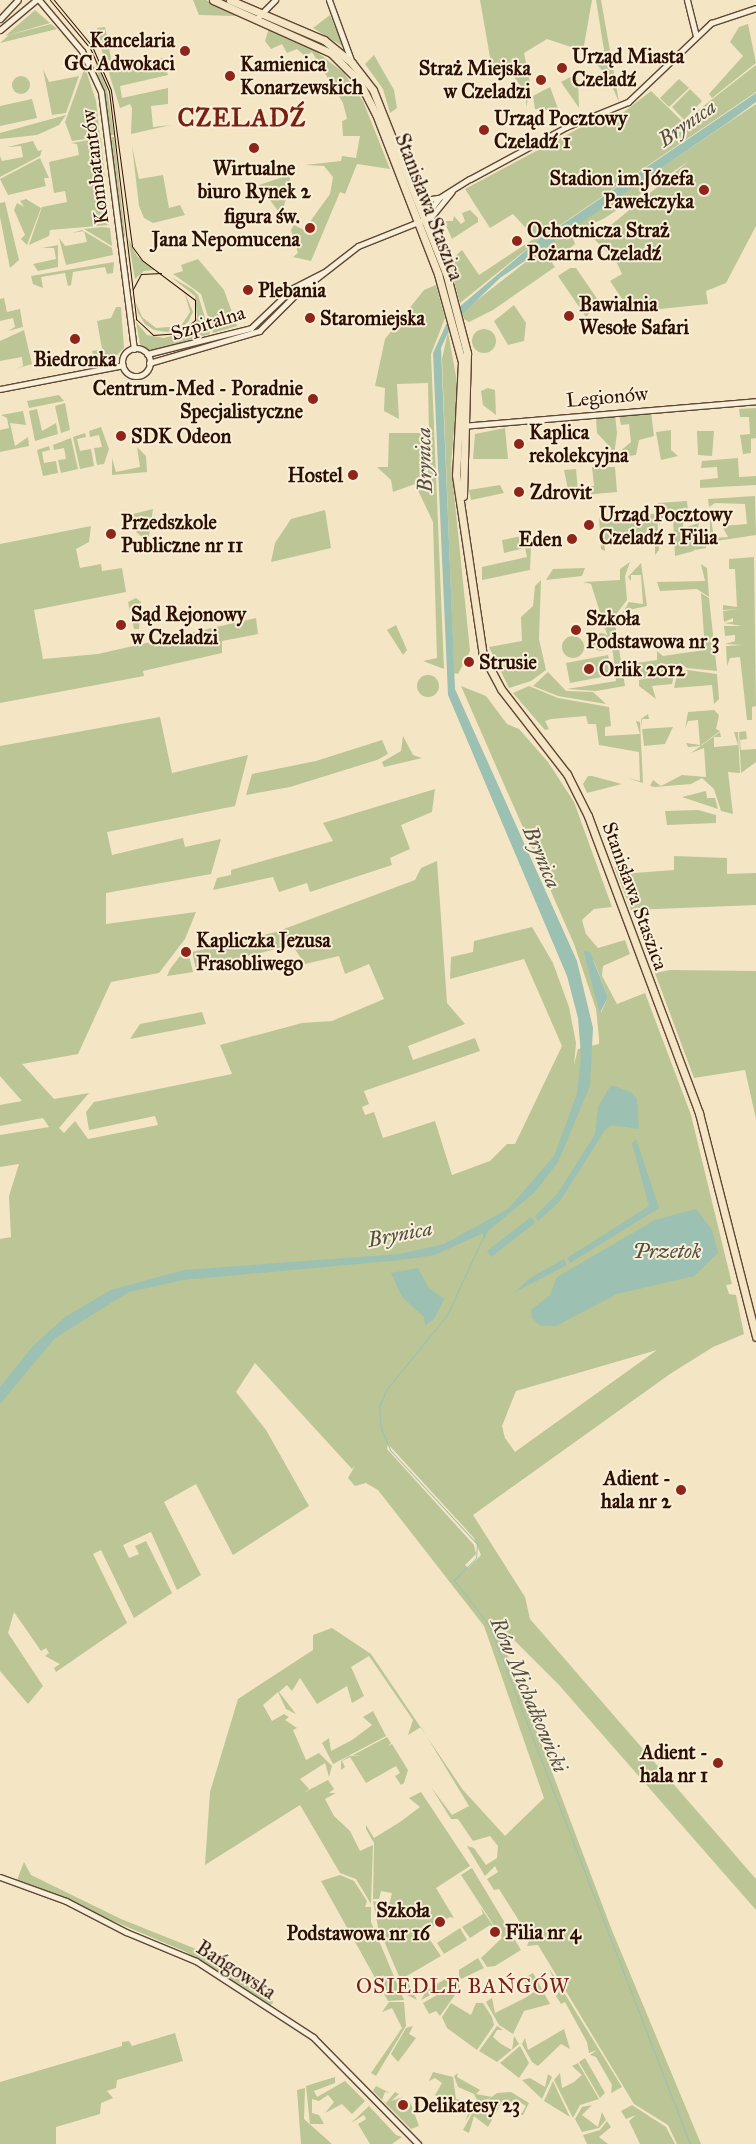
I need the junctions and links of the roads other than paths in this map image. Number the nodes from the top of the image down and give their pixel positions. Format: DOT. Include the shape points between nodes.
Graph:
graph roads {
  1 [pos="18,0"];
  2 [pos="38,0"];
  3 [pos="213,0"];
  4 [pos="230,0"];
  5 [pos="275,0"];
  6 [pos="329,0"];
  7 [pos="688,0"];
  8 [pos="756,8"];
  9 [pos="259,16"];
  10 [pos="0,18"];
  11 [pos="0,30"];
  12 [pos="696,35"];
  13 [pos="352,62"];
  14 [pos="452,190"];
  15 [pos="439,198"];
  16 [pos="418,201"];
  17 [pos="424,218"];
  18 [pos="417,222"];
  19 [pos="332,269"];
  20 [pos="450,302"];
  21 [pos="134,349"];
  22 [pos="147,354"];
  23 [pos="150,363"];
  24 [pos="123,365"];
  25 [pos="0,388"];
  26 [pos="756,401"];
  27 [pos="464,426"];
  28 [pos="756,1337"];
  29 [pos="0,1877"];
  30 [pos="418,2144"];
  1 -- 10 [label="street"];
  2 -- 11 [label="street"];
  2 -- 21 [label="street, Kombatantów" via="82,51 101,92"];
  3 -- 9 [label="main road, Stanisława Staszica"];
  4 -- 9 [label="main road, Stanisława Staszica"];
  5 -- 9 [label="street"];
  6 -- 13 [label="street"];
  7 -- 12 [label="street"];
  8 -- 12 [label="street" via="711,23"];
  9 -- 13 [label="main road, Stanisława Staszica" via="312,33"];
  9 -- 18 [label="main road, Stanisława Staszica" via="318,45 359,81"];
  12 -- 14 [label="street" via="628,102 582,119"];
  13 -- 16 [label="main road, Stanisława Staszica" via="372,90"];
  14 -- 15 [label="street"];
  14 -- 17 [label="street" via="430,217"];
  15 -- 16 [label="street"];
  15 -- 17 [label="street"];
  16 -- 17 [label="main road, Stanisława Staszica"];
  17 -- 18 [label="street"];
  17 -- 20 [label="main road, Stanisława Staszica"];
  18 -- 19 [label="street" via="363,243"];
  18 -- 20 [label="main road, Stanisława Staszica"];
  19 -- 22 [label="street, Szpitalna" via="293,288 250,328"];
  19 -- 23 [label="street, Szpitalna" via="295,295 253,335"];
  20 -- 27 [label="main road, Stanisława Staszica" via="464,376"];
  20 -- 27 [label="main road, Stanisława Staszica" via="460,325 470,374"];
  21 -- 22 [label="street"];
  21 -- 24 [label="street" via="125,354"];
  22 -- 23 [label="street"];
  23 -- 24 [label="street" via="138,376 128,374"];
  24 -- 25 [label="street"];
  26 -- 27 [label="street, Legionów"];
  27 -- 28 [label="main road, Stanisława Staszica" via="463,516 487,665 568,774 588,816 693,1096"];
  29 -- 30 [label="street, Bańgowska" via="66,1901 126,1932 196,1961 313,2037"];
}
